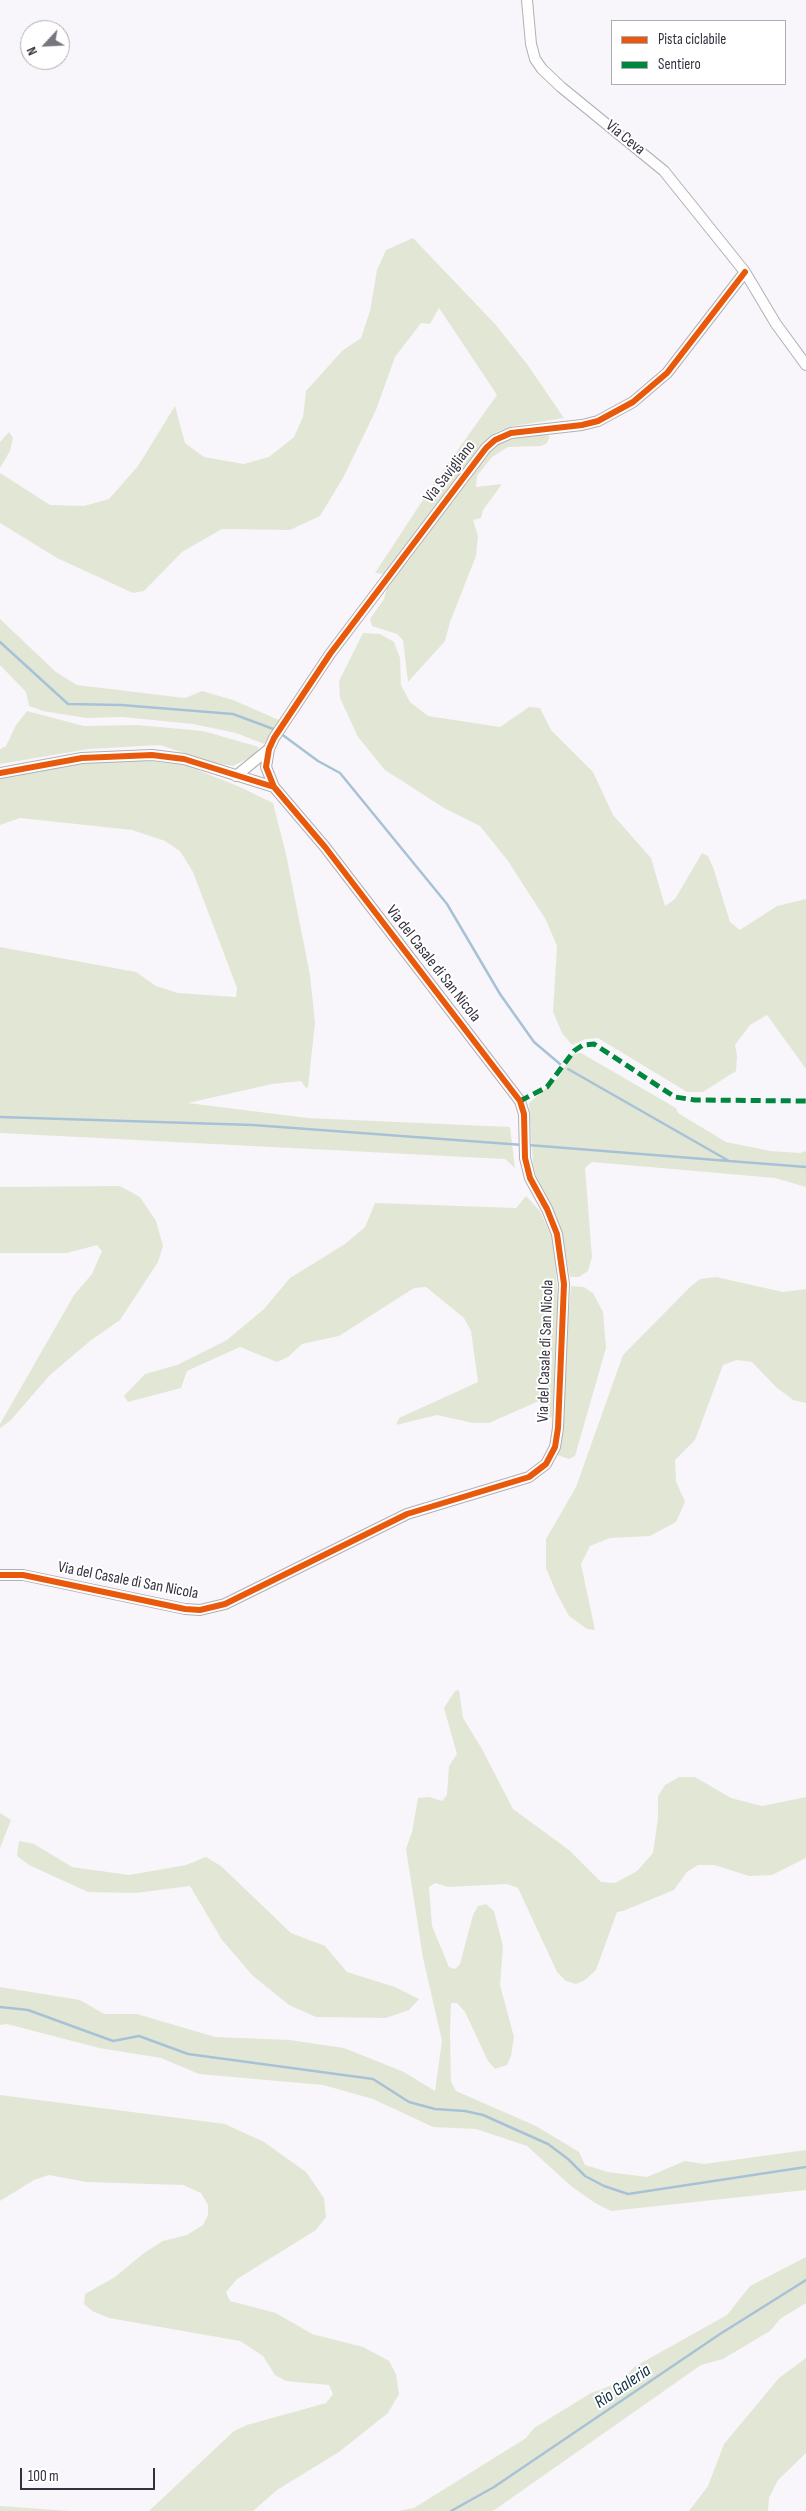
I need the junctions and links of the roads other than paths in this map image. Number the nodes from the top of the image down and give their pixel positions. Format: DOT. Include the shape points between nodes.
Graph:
graph roads {
  1 [pos="528,0"];
  2 [pos="745,272"];
  3 [pos="806,365"];
  4 [pos="269,749"];
  5 [pos="0,773"];
  6 [pos="236,776"];
  7 [pos="274,787"];
  8 [pos="0,1575"];
  1 -- 2 [label="street, Via Ceva" via="531,44 542,69 664,171"];
  2 -- 3 [label="street, Via Ceva" via="776,324"];
  2 -- 4 [label="street, Via Savigliano" via="666,373 634,402 598,421 511,433 486,448 330,654"];
  4 -- 6 [label="street"];
  4 -- 7 [label="street, Via Savigliano" via="266,767"];
  5 -- 6 [label="street" via="82,758 152,755 184,759"];
  6 -- 7 [label="street"];
  7 -- 8 [label="street, Via del Casale di San Nicola" via="325,847 520,1101 524,1114 525,1158 530,1178 557,1234 564,1284 555,1446 546,1464 529,1477 407,1514 225,1604 210,1608 185,1609 62,1582 23,1575"];
}
